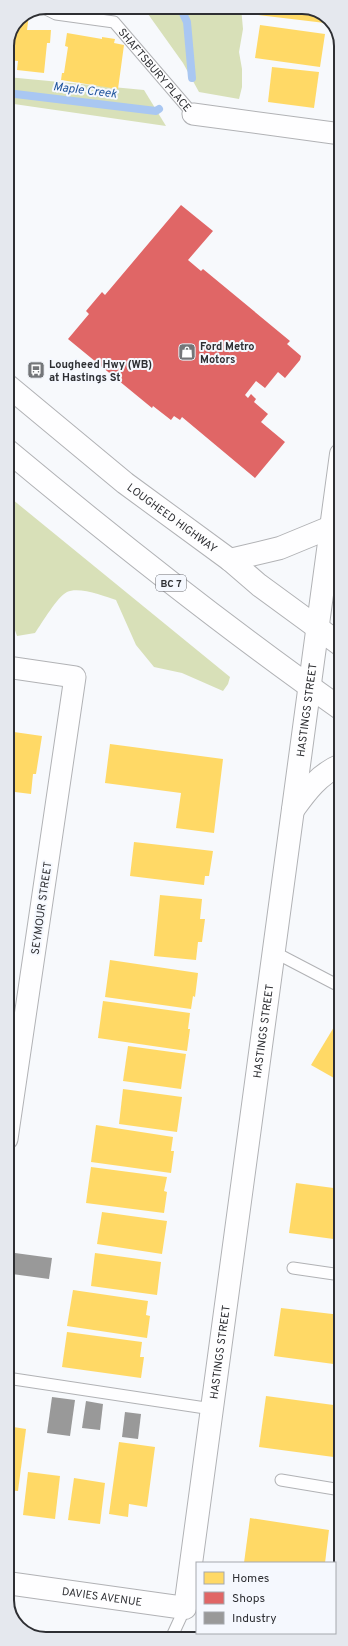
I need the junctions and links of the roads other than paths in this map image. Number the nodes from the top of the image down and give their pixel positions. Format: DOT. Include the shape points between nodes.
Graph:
graph roads {
  1 [pos="56,14"];
  2 [pos="193,114"];
  3 [pos="334,133"];
  4 [pos="14,391"];
  5 [pos="14,456"];
  6 [pos="334,505"];
  7 [pos="331,527"];
  8 [pos="230,560"];
  9 [pos="317,628"];
  10 [pos="334,640"];
  11 [pos="14,668"];
  12 [pos="309,687"];
  13 [pos="334,704"];
  14 [pos="334,768"];
  15 [pos="293,810"];
  16 [pos="274,952"];
  17 [pos="334,983"];
  18 [pos="14,1091"];
  19 [pos="294,1268"];
  20 [pos="334,1274"];
  21 [pos="14,1379"];
  22 [pos="212,1409"];
  23 [pos="281,1480"];
  24 [pos="334,1489"];
  25 [pos="14,1584"];
  26 [pos="191,1609"];
  27 [pos="174,1632"];
  1 -- 2 [label="lane, SHAFTSBURY PLACE" via="114,22"];
  2 -- 3 [label="street, SHAFTSBURY PLACE"];
  4 -- 8 [label="street, LOUGHEED HIGHWAY" via="125,483"];
  5 -- 12 [label="street, BC 7" via="92,521"];
  6 -- 7 [label="street, HASTINGS STREET"];
  7 -- 8 [label="street" via="280,548"];
  7 -- 9 [label="street, HASTINGS STREET"];
  8 -- 9 [label="street, LOUGHEED HIGHWAY"];
  9 -- 10 [label="street, LOUGHEED HIGHWAY"];
  9 -- 12 [label="street, HASTINGS STREET"];
  11 -- 18 [label="street, SEYMOUR STREET" via="74,677"];
  12 -- 13 [label="street, BC 7"];
  12 -- 15 [label="street, HASTINGS STREET"];
  14 -- 15 [label="street" via="317,780"];
  15 -- 16 [label="street, HASTINGS STREET"];
  16 -- 17 [label="lane"];
  16 -- 22 [label="street, HASTINGS STREET"];
  19 -- 20 [label="lane"];
  21 -- 22 [label="lane"];
  22 -- 26 [label="street, HASTINGS STREET"];
  23 -- 24 [label="lane"];
  25 -- 26 [label="street, DAVIES AVENUE"];
  26 -- 27 [label="lane"];
}
